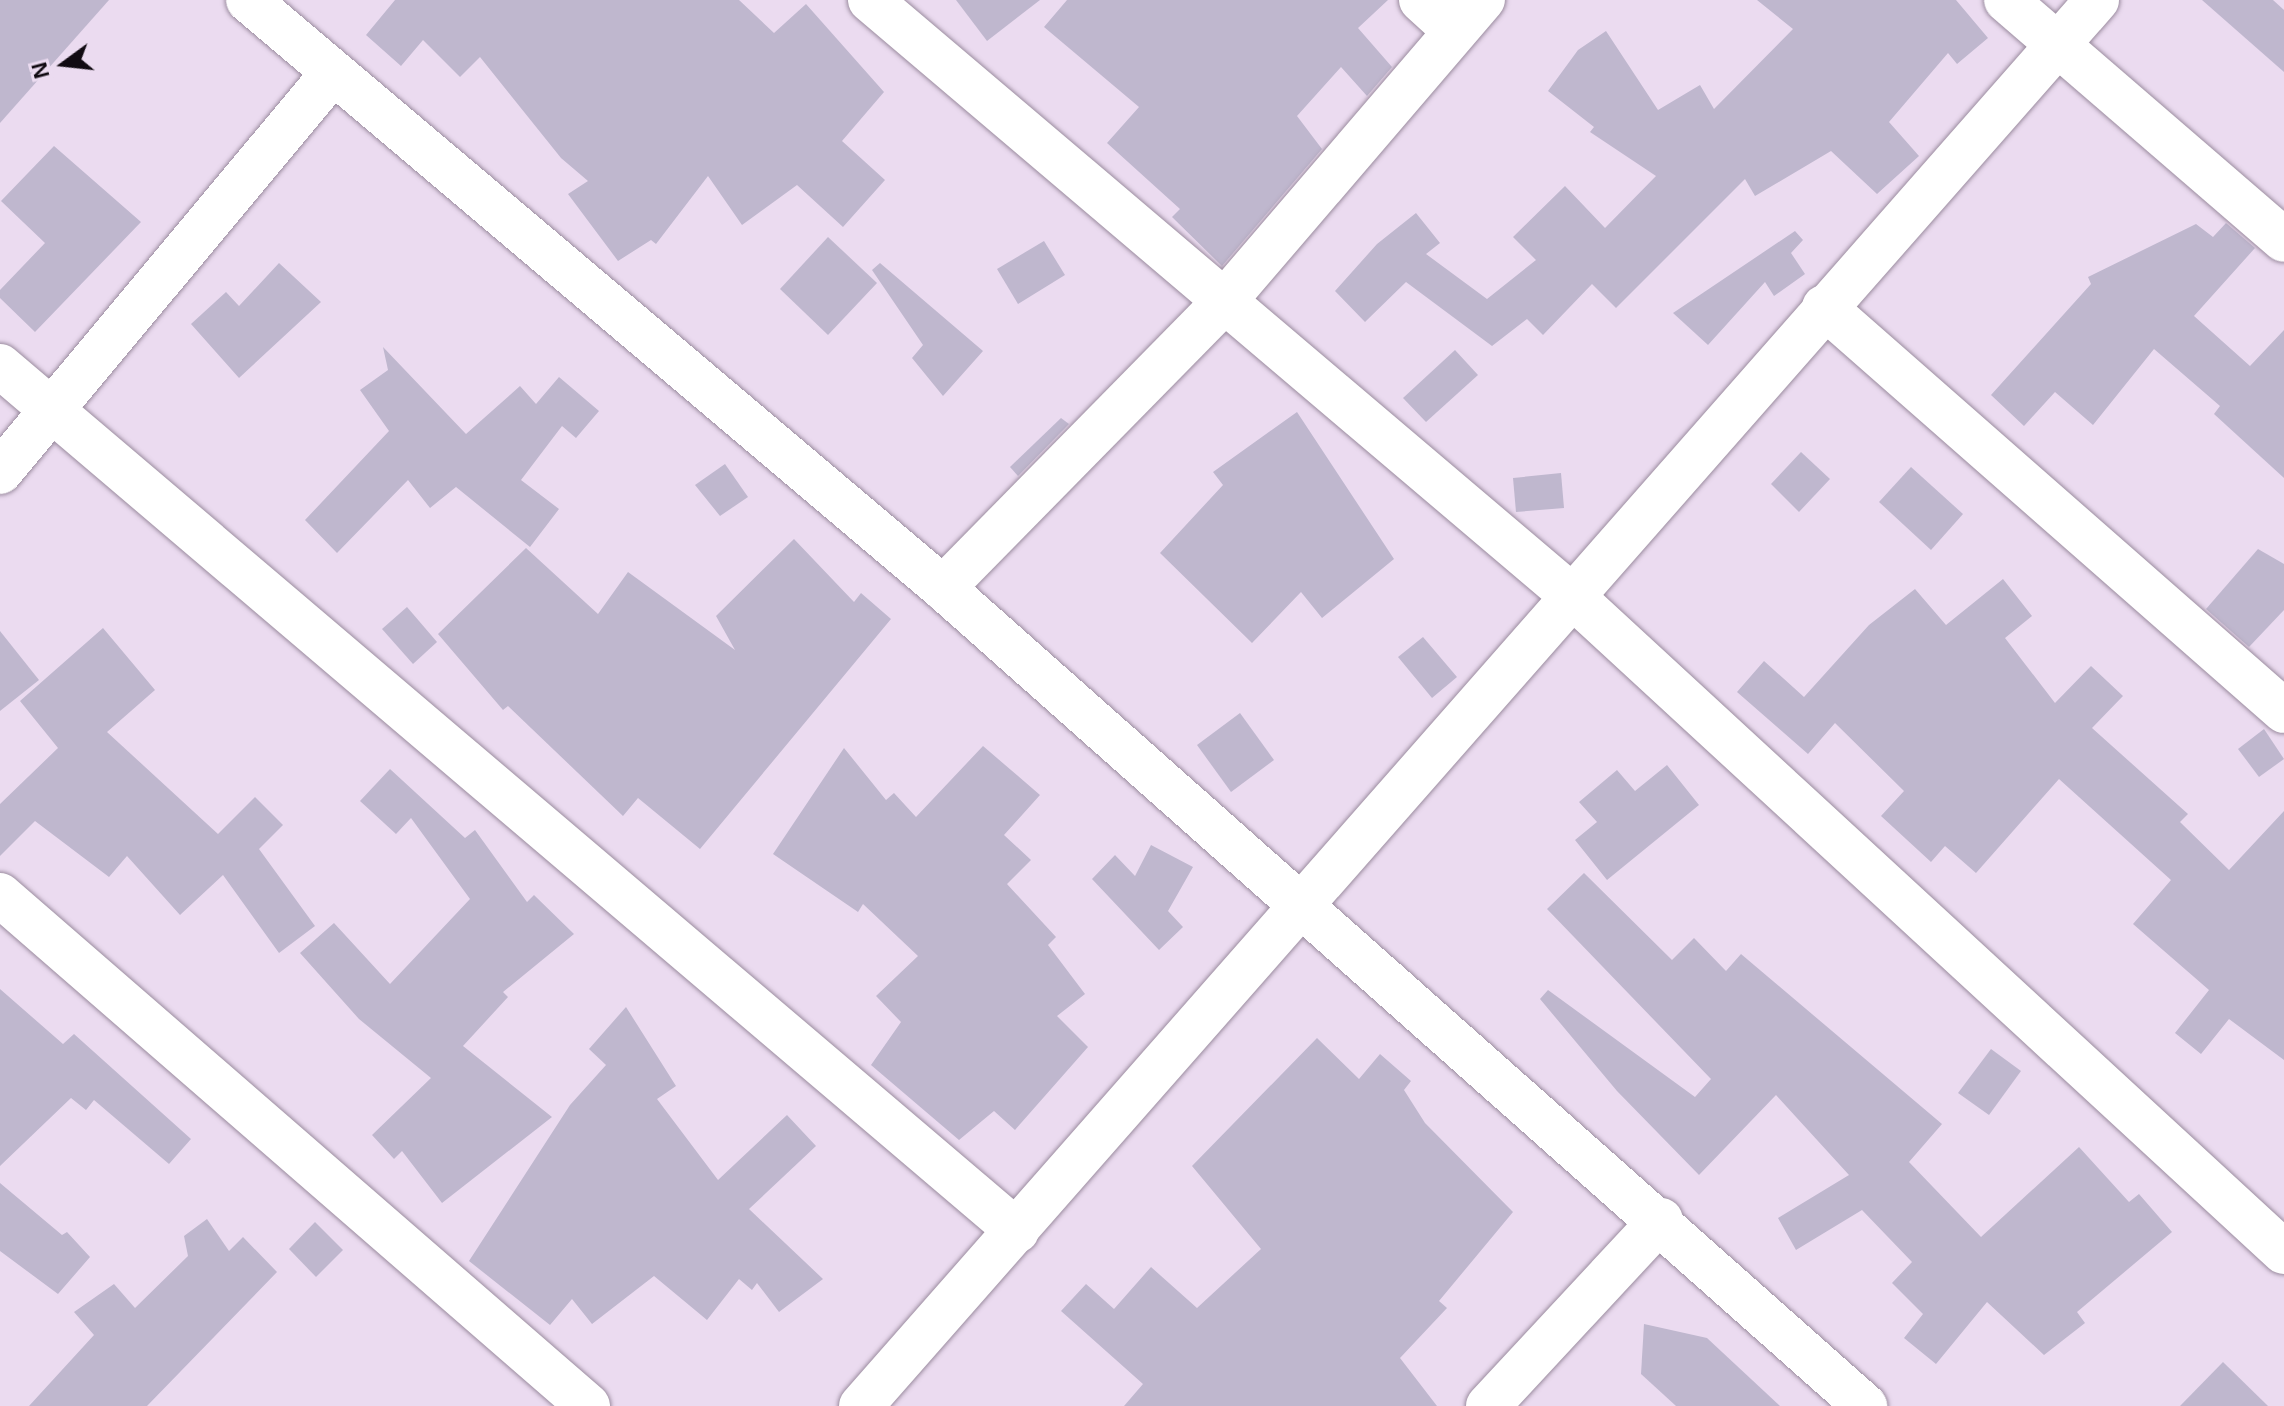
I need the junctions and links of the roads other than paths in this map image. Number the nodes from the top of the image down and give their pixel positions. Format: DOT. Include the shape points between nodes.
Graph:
graph roads {
  1 [pos="248,0"];
  2 [pos="870,0"];
  3 [pos="1421,0"];
  4 [pos="2006,0"];
  5 [pos="2097,0"];
  6 [pos="1469,16"];
  7 [pos="2061,42"];
  8 [pos="332,74"];
  9 [pos="2284,240"];
  10 [pos="1222,304"];
  11 [pos="1824,307"];
  12 [pos="0,366"];
  13 [pos="52,411"];
  14 [pos="0,472"];
  15 [pos="943,588"];
  16 [pos="1572,596"];
  17 [pos="2284,711"];
  18 [pos="0,895"];
  19 [pos="1303,903"];
  20 [pos="1661,1220"];
  21 [pos="1017,1231"];
  22 [pos="2284,1252"];
  23 [pos="588,1406"];
  24 [pos="861,1406"];
  25 [pos="1488,1406"];
  26 [pos="1865,1406"];
  1 -- 8 [label="street"];
  2 -- 10 [label="street"];
  3 -- 6 [label="street"];
  4 -- 7 [label="street"];
  5 -- 7 [label="street"];
  6 -- 10 [label="street"];
  7 -- 9 [label="street"];
  7 -- 11 [label="street"];
  8 -- 13 [label="street"];
  8 -- 15 [label="street"];
  10 -- 15 [label="street"];
  10 -- 16 [label="street"];
  11 -- 16 [label="street"];
  11 -- 17 [label="street"];
  12 -- 13 [label="street"];
  13 -- 14 [label="street"];
  13 -- 21 [label="street"];
  15 -- 19 [label="street"];
  16 -- 19 [label="street"];
  16 -- 22 [label="street"];
  18 -- 23 [label="street"];
  19 -- 20 [label="street"];
  19 -- 21 [label="street"];
  20 -- 25 [label="street"];
  20 -- 26 [label="street"];
  21 -- 24 [label="street"];
}
